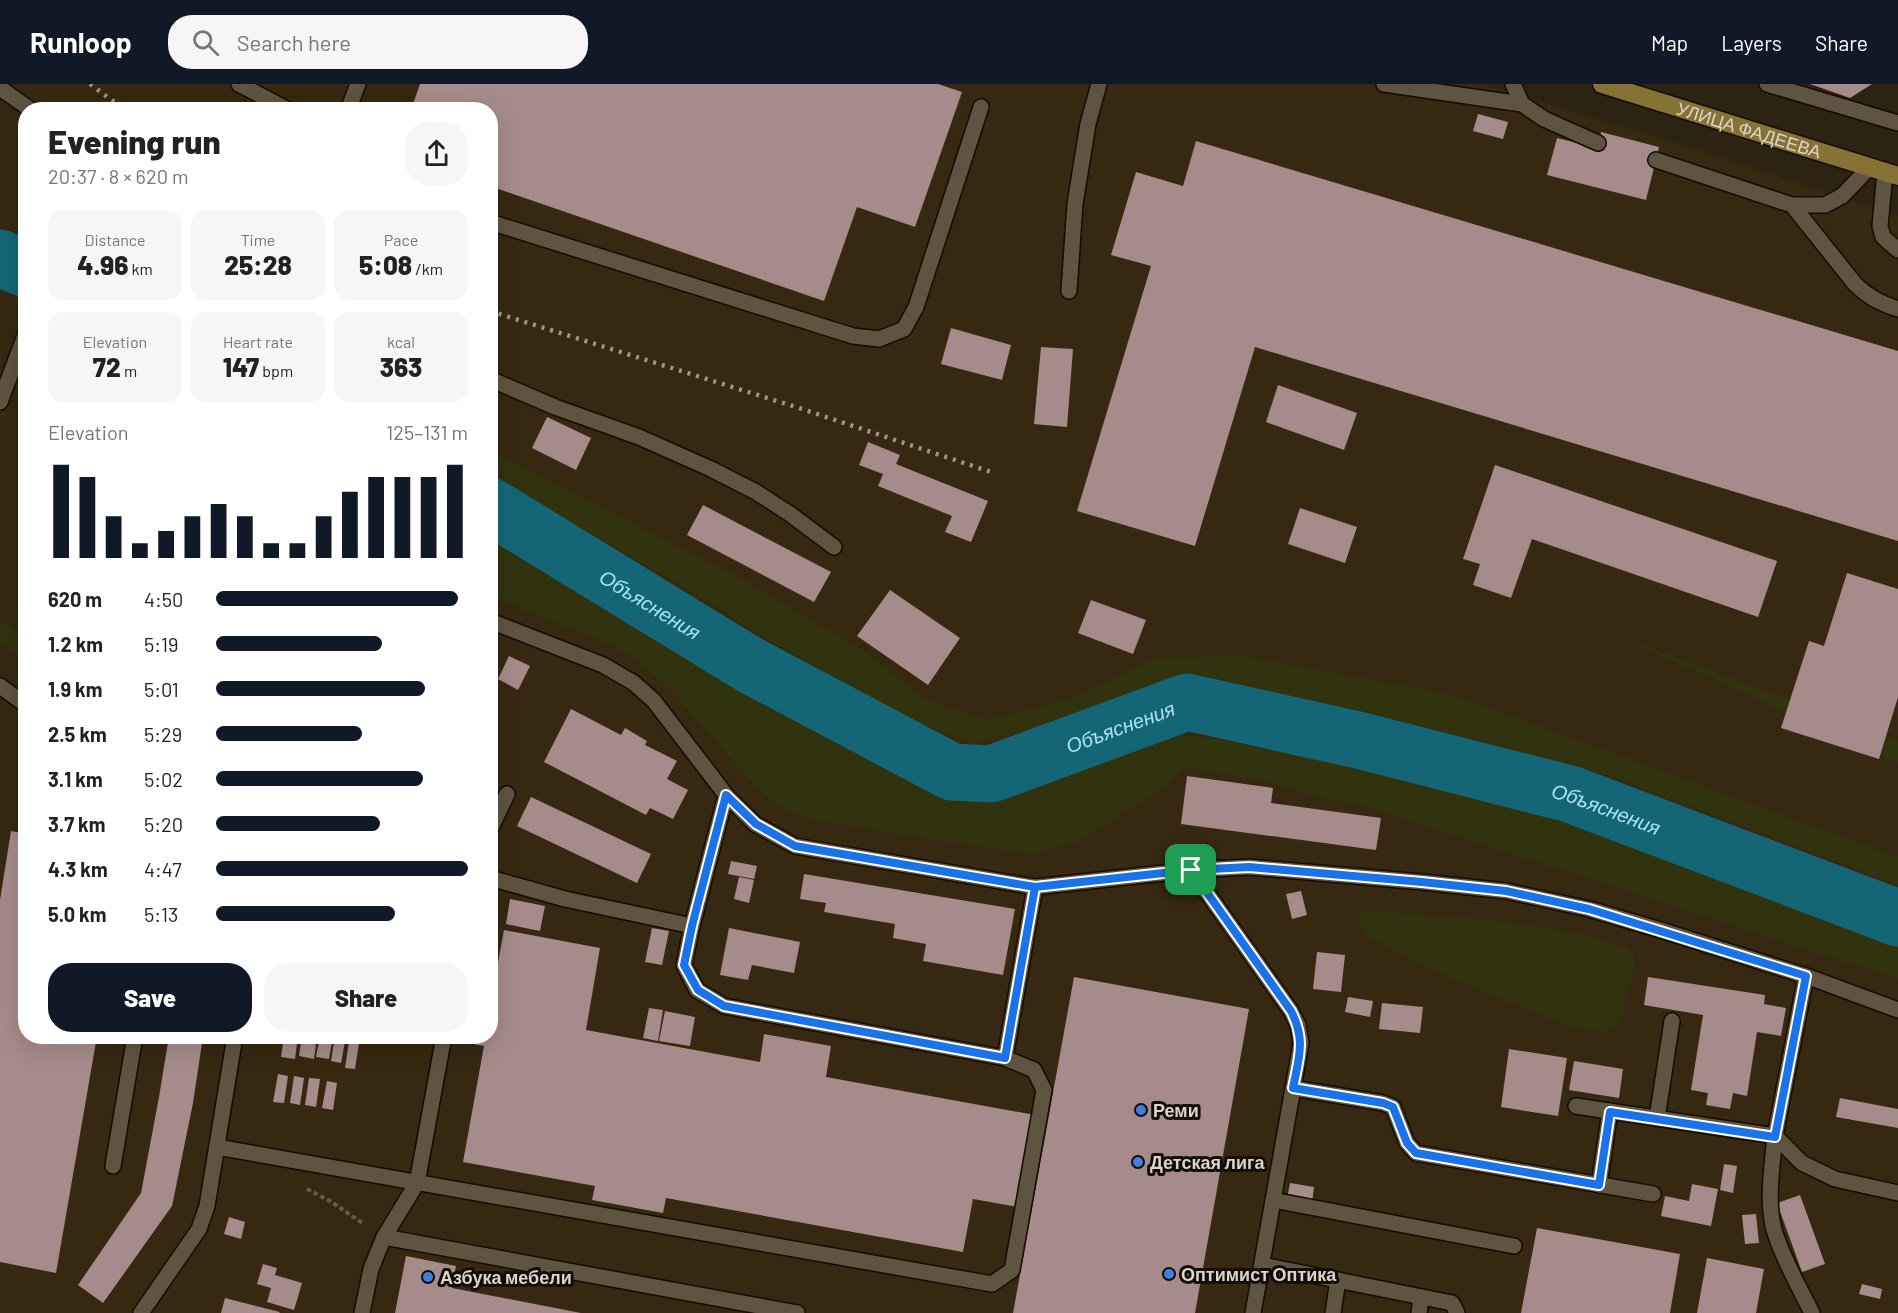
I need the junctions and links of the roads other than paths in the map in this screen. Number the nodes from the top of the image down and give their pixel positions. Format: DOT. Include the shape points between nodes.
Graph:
graph roads {
  1 [pos="239,84"];
  2 [pos="358,84"];
  3 [pos="1099,84"];
  4 [pos="1384,84"];
  5 [pos="1513,84"];
  6 [pos="1602,84"];
  7 [pos="1767,84"];
  8 [pos="0,88"];
  9 [pos="20,102"];
  10 [pos="273,102"];
  11 [pos="351,102"];
  12 [pos="1522,104"];
  13 [pos="981,107"];
  14 [pos="1898,123"];
  15 [pos="1598,143"];
  16 [pos="1656,160"];
  17 [pos="1884,172"];
  18 [pos="1792,205"];
  19 [pos="498,225"];
  20 [pos="1898,250"];
  21 [pos="1069,291"];
  22 [pos="1898,309"];
  23 [pos="18,354"];
  24 [pos="498,383"];
  25 [pos="0,402"];
  26 [pos="834,547"];
  27 [pos="498,624"];
  28 [pos="0,686"];
  29 [pos="18,699"];
  30 [pos="507,794"];
  31 [pos="726,795"];
  32 [pos="498,813"];
  33 [pos="1191,870"];
  34 [pos="498,880"];
  35 [pos="1035,887"];
  36 [pos="692,926"];
  37 [pos="1806,976"];
  38 [pos="1898,1010"];
  39 [pos="1672,1021"];
  40 [pos="134,1044"];
  41 [pos="234,1044"];
  42 [pos="443,1044"];
  43 [pos="1005,1058"];
  44 [pos="1293,1088"];
  45 [pos="1576,1106"];
  46 [pos="1610,1112"];
  47 [pos="1657,1118"];
  48 [pos="1775,1137"];
  49 [pos="217,1147"];
  50 [pos="112,1166"];
  51 [pos="417,1184"];
  52 [pos="1599,1185"];
  53 [pos="1898,1193"];
  54 [pos="1653,1194"];
  55 [pos="1273,1200"];
  56 [pos="384,1237"];
  57 [pos="1514,1246"];
  58 [pos="1262,1265"];
  59 [pos="1338,1280"];
  60 [pos="1421,1297"];
  61 [pos="141,1313"];
  62 [pos="362,1313"];
  63 [pos="796,1313"];
  64 [pos="1253,1313"];
  65 [pos="1333,1313"];
  66 [pos="1419,1313"];
  67 [pos="1457,1313"];
  68 [pos="1812,1313"];
  1 -- 10 [label="lane"];
  2 -- 11 [label="lane"];
  3 -- 21 [label="lane" via="1075,204"];
  4 -- 12 [label="lane"];
  5 -- 12 [label="lane"];
  6 -- 17 [label="main road, УЛИЦА ФАДЕЕВА"];
  7 -- 14 [label="lane"];
  8 -- 9 [label="lane"];
  12 -- 15 [label="lane" via="1544,119"];
  13 -- 19 [label="lane" via="916,307 904,329 879,339 853,336"];
  16 -- 18 [label="lane"];
  17 -- 18 [label="lane" via="1825,205"];
  17 -- 20 [label="lane" via="1880,226 1883,237"];
  18 -- 22 [label="lane" via="1861,289 1878,302"];
  23 -- 25 [label="lane"];
  24 -- 26 [label="lane" via="711,469 756,492"];
  27 -- 31 [label="lane" via="603,665 633,683 654,701"];
  28 -- 29 [label="lane"];
  30 -- 32 [label="lane"];
  31 -- 35 [label="lane" via="756,824 795,846"];
  31 -- 36 [label="lane"];
  33 -- 35 [label="lane"];
  33 -- 37 [label="lane" via="1249,867 1506,891 1589,909"];
  33 -- 44 [label="lane" via="1298,1025 1301,1043"];
  34 -- 36 [label="lane"];
  35 -- 43 [label="lane"];
  36 -- 43 [label="lane" via="684,965 698,990 724,1006"];
  37 -- 38 [label="lane"];
  37 -- 48 [label="lane"];
  39 -- 47 [label="lane"];
  40 -- 50 [label="lane"];
  41 -- 49 [label="lane"];
  42 -- 51 [label="lane"];
  43 -- 51 [label="lane" via="1034,1070 1044,1090 1012,1270 992,1284"];
  44 -- 52 [label="lane" via="1393,1107 1407,1143 1416,1153"];
  44 -- 55 [label="lane"];
  45 -- 46 [label="lane"];
  46 -- 47 [label="lane"];
  46 -- 52 [label="lane"];
  47 -- 48 [label="lane"];
  48 -- 53 [label="lane" via="1802,1163 1835,1179"];
  48 -- 68 [label="lane" via="1770,1191 1774,1231"];
  49 -- 51 [label="lane"];
  49 -- 61 [label="lane" via="199,1229"];
  51 -- 56 [label="lane"];
  52 -- 54 [label="lane"];
  55 -- 57 [label="lane"];
  55 -- 58 [label="lane"];
  56 -- 62 [label="lane" via="371,1269"];
  56 -- 63 [label="lane"];
  58 -- 59 [label="lane"];
  58 -- 64 [label="lane"];
  59 -- 60 [label="lane"];
  59 -- 65 [label="lane"];
  60 -- 66 [label="lane"];
  60 -- 67 [label="lane" via="1452,1303"];
}
